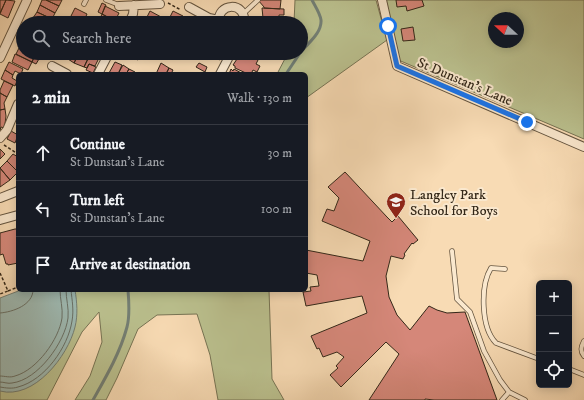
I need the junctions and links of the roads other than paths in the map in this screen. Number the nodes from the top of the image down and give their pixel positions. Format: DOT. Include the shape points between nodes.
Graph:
graph roads {
  1 [pos="27,0"];
  2 [pos="106,0"];
  3 [pos="258,0"];
  4 [pos="382,0"];
  5 [pos="160,4"];
  6 [pos="134,5"];
  7 [pos="119,6"];
  8 [pos="189,7"];
  9 [pos="243,14"];
  10 [pos="20,16"];
  11 [pos="132,16"];
  12 [pos="205,16"];
  13 [pos="220,16"];
  14 [pos="16,24"];
  15 [pos="0,58"];
  16 [pos="105,60"];
  17 [pos="227,60"];
  18 [pos="52,66"];
  19 [pos="63,72"];
  20 [pos="99,72"];
  21 [pos="221,72"];
  22 [pos="16,109"];
  23 [pos="2,141"];
  24 [pos="584,147"];
  25 [pos="16,192"];
  26 [pos="0,198"];
  27 [pos="16,216"];
  28 [pos="0,220"];
  29 [pos="452,251"];
  30 [pos="505,270"];
  31 [pos="584,341"];
  32 [pos="584,356"];
  33 [pos="536,358"];
  34 [pos="572,370"];
  35 [pos="584,375"];
  36 [pos="509,392"];
  37 [pos="502,400"];
  38 [pos="525,400"];
  1 -- 10 [label="street"];
  2 -- 7 [label="lane"];
  3 -- 9 [label="lane"];
  4 -- 24 [label="street, St Dunstan's Lane" via="397,66"];
  5 -- 6 [label="street"];
  6 -- 7 [label="street"];
  6 -- 11 [label="street"];
  8 -- 12 [label="street"];
  9 -- 13 [label="street" via="237,8 227,8"];
  14 -- 15 [label="street"];
  16 -- 20 [label="street"];
  17 -- 21 [label="street"];
  18 -- 19 [label="street"];
  22 -- 23 [label="street"];
  25 -- 26 [label="street"];
  27 -- 28 [label="street"];
  29 -- 36 [label="lane" via="457,299 470,312 484,351"];
  30 -- 33 [label="lane" via="491,268 487,279 484,303 488,332 496,343"];
  31 -- 32 [label="lane" via="581,352"];
  34 -- 35 [label="lane"];
  36 -- 37 [label="lane"];
  36 -- 38 [label="lane"];
}
